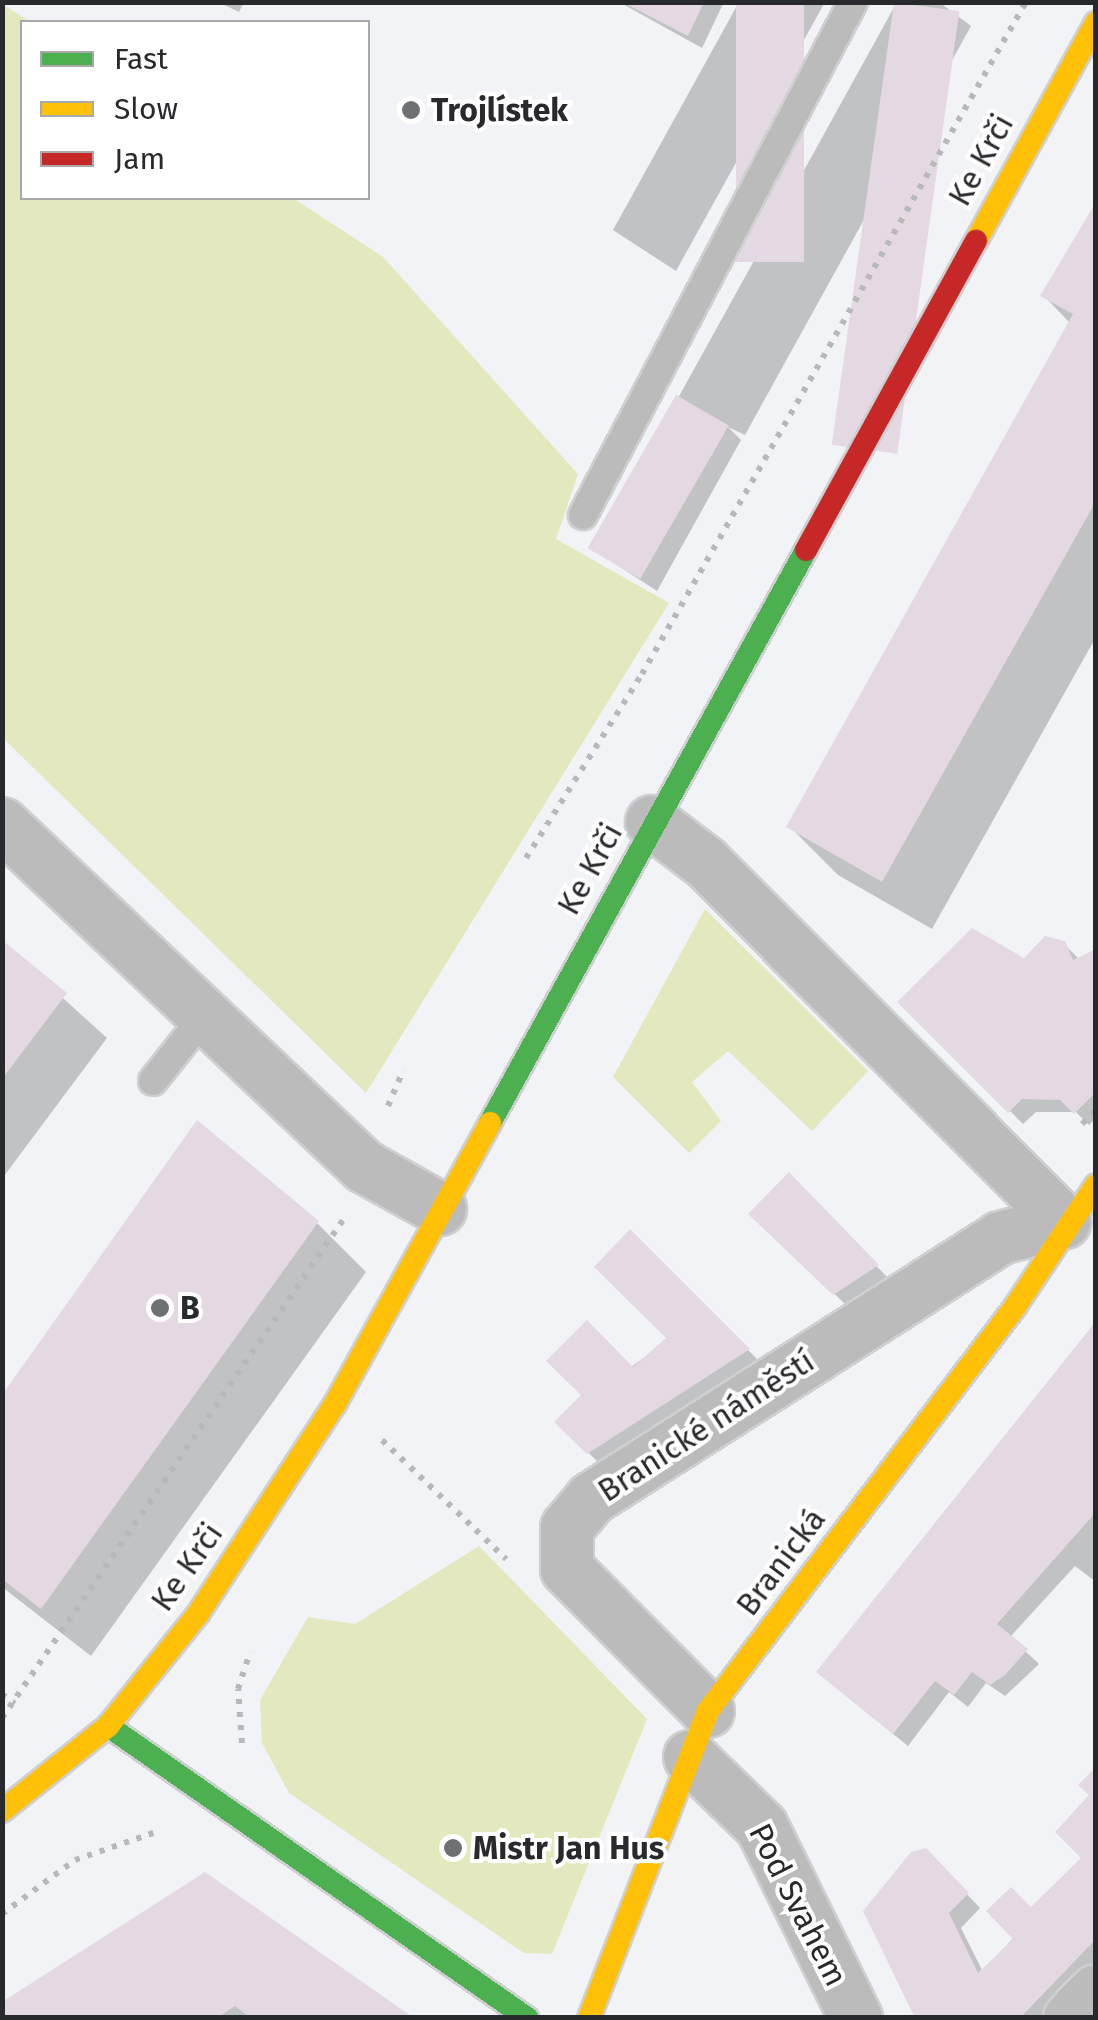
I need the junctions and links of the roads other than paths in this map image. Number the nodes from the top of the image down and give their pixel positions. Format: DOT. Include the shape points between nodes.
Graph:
graph roads {
  1 [pos="854,2"];
  2 [pos="1096,23"];
  3 [pos="583,515"];
  4 [pos="652,822"];
  5 [pos="2,824"];
  6 [pos="202,1019"];
  7 [pos="152,1081"];
  8 [pos="1080,1204"];
  9 [pos="440,1208"];
  10 [pos="108,1726"];
  11 [pos="699,1734"];
  12 [pos="2,1811"];
  13 [pos="1096,1991"];
  14 [pos="527,2018"];
  15 [pos="590,2018"];
  16 [pos="856,2018"];
  17 [pos="1070,2018"];
  1 -- 3 [label="lane"];
  2 -- 4 [label="main road, Ke Krči"];
  4 -- 8 [label="street" via="706,863"];
  4 -- 9 [label="main road, Ke Krči"];
  5 -- 6 [label="street"];
  6 -- 7 [label="lane"];
  6 -- 9 [label="street" via="365,1167"];
  8 -- 11 [label="main road, Branická" via="1015,1307"];
  8 -- 11 [label="street, Branické náměstí" via="1000,1238 590,1499 567,1528 567,1569"];
  9 -- 10 [label="main road, Ke Krči" via="335,1404 198,1614"];
  10 -- 12 [label="main road, Ke Krči"];
  10 -- 14 [label="main road"];
  11 -- 15 [label="main road, Branická"];
  11 -- 16 [label="street, Pod Svahem" via="762,1827"];
  13 -- 17 [label="street"];
}
